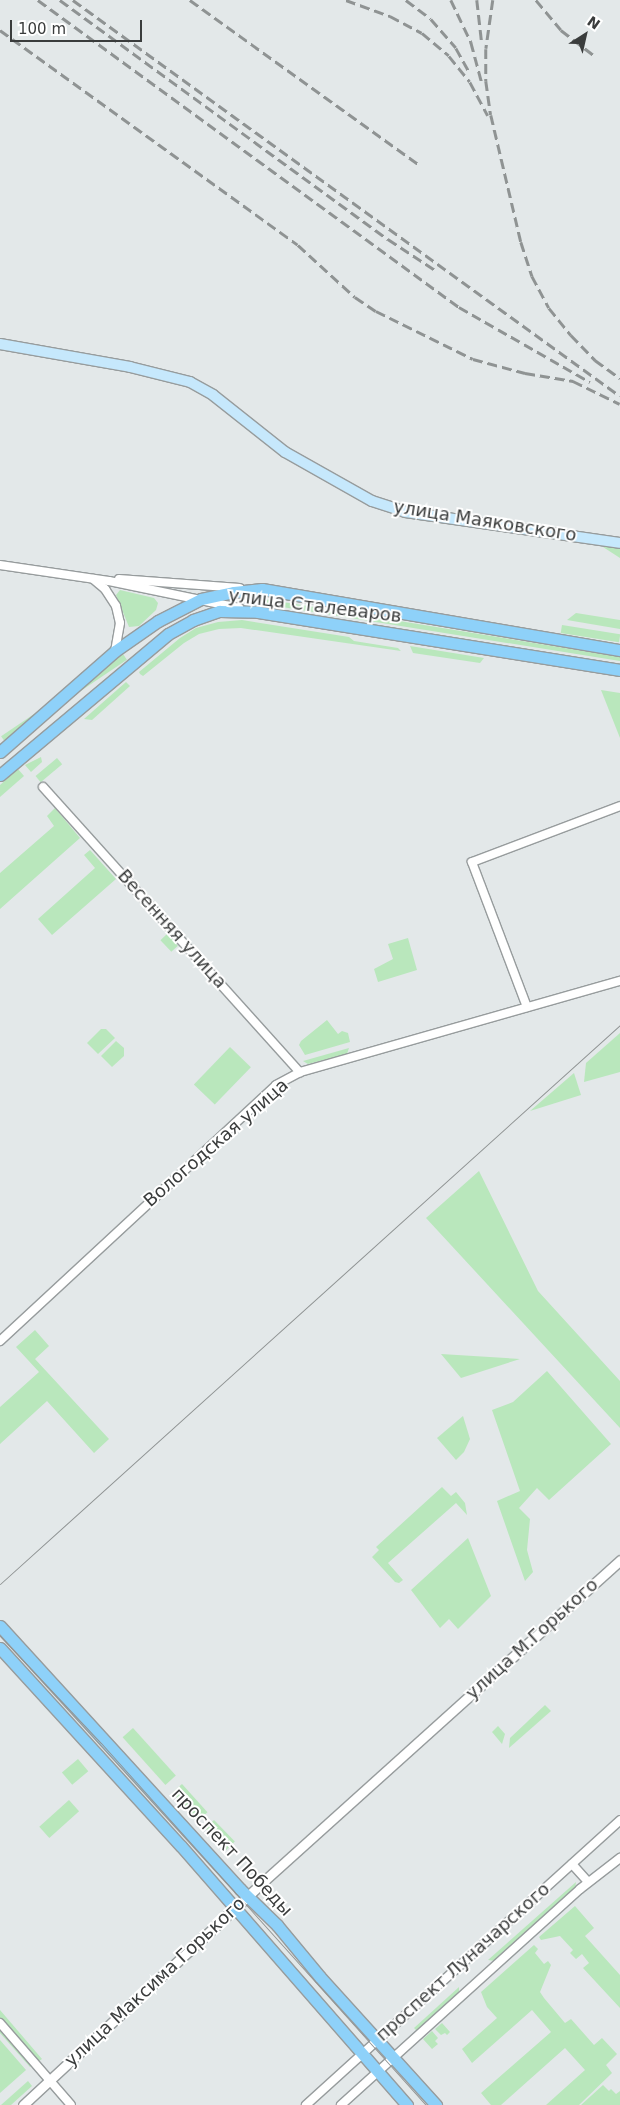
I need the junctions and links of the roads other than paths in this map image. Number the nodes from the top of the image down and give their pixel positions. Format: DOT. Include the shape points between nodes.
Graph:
graph roads {
  1 [pos="0,344"];
  2 [pos="620,543"];
  3 [pos="0,565"];
  4 [pos="91,578"];
  5 [pos="262,589"];
  6 [pos="201,599"];
  7 [pos="258,612"];
  8 [pos="620,650"];
  9 [pos="115,651"];
  10 [pos="620,670"];
  11 [pos="0,752"];
  12 [pos="0,775"];
  13 [pos="42,787"];
  14 [pos="620,806"];
  15 [pos="620,981"];
  16 [pos="527,1007"];
  17 [pos="300,1072"];
  18 [pos="0,1341"];
  19 [pos="620,1560"];
  20 [pos="0,1626"];
  21 [pos="0,1648"];
  22 [pos="443,1719"];
  23 [pos="620,1820"];
  24 [pos="620,1858"];
  25 [pos="572,1864"];
  26 [pos="588,1882"];
  27 [pos="247,1897"];
  28 [pos="235,1908"];
  29 [pos="0,2023"];
  30 [pos="377,2040"];
  31 [pos="362,2054"];
  32 [pos="394,2058"];
  33 [pos="378,2072"];
  34 [pos="50,2080"];
  35 [pos="23,2105"];
  36 [pos="71,2105"];
  37 [pos="306,2105"];
  38 [pos="340,2105"];
  39 [pos="407,2105"];
  40 [pos="436,2105"];
  1 -- 2 [label="main road, улица Маяковского" via="130,367 190,382 213,395 286,452 372,501 405,512"];
  3 -- 4 [label="street"];
  4 -- 5 [label="street"];
  4 -- 6 [label="street"];
  4 -- 9 [label="street" via="105,589 116,606 120,623"];
  5 -- 6 [label="main road, улица Сталеваров"];
  5 -- 8 [label="main road, улица Сталеваров"];
  6 -- 7 [label="street"];
  6 -- 9 [label="main road, улица Сталеваров" via="158,621"];
  7 -- 10 [label="main road, улица Сталеваров"];
  7 -- 12 [label="main road, улица Сталеваров" via="219,611 181,626"];
  9 -- 11 [label="main road, улица Сталеваров"];
  13 -- 17 [label="street, Весенняя улица"];
  14 -- 16 [label="street" via="472,862"];
  15 -- 16 [label="street, Вологодская улица"];
  16 -- 17 [label="street, Вологодская улица"];
  17 -- 18 [label="street, Вологодская улица" via="276,1085 234,1122"];
  19 -- 22 [label="street, улица М.Горького"];
  20 -- 27 [label="main road, проспект Победы"];
  21 -- 28 [label="main road, проспект Победы"];
  22 -- 27 [label="street, улица Максима Горького"];
  23 -- 25 [label="street, проспект Луначарского"];
  24 -- 26 [label="street, проспект Луначарского"];
  25 -- 26 [label="street"];
  25 -- 30 [label="street, проспект Луначарского"];
  26 -- 32 [label="street, проспект Луначарского"];
  27 -- 28 [label="street, улица Максима Горького"];
  27 -- 30 [label="main road, проспект Победы" via="283,1932"];
  28 -- 31 [label="main road, проспект Победы"];
  28 -- 34 [label="street, улица Максима Горького"];
  29 -- 34 [label="street"];
  30 -- 31 [label="street, проспект Луначарского"];
  30 -- 32 [label="main road, проспект Победы"];
  31 -- 33 [label="main road, проспект Победы"];
  31 -- 37 [label="street, проспект Луначарского"];
  32 -- 33 [label="street, проспект Луначарского"];
  32 -- 40 [label="main road, проспект Победы"];
  33 -- 38 [label="street, проспект Луначарского"];
  33 -- 39 [label="main road, проспект Победы"];
  34 -- 35 [label="street, улица Максима Горького"];
  34 -- 36 [label="street"];
}
